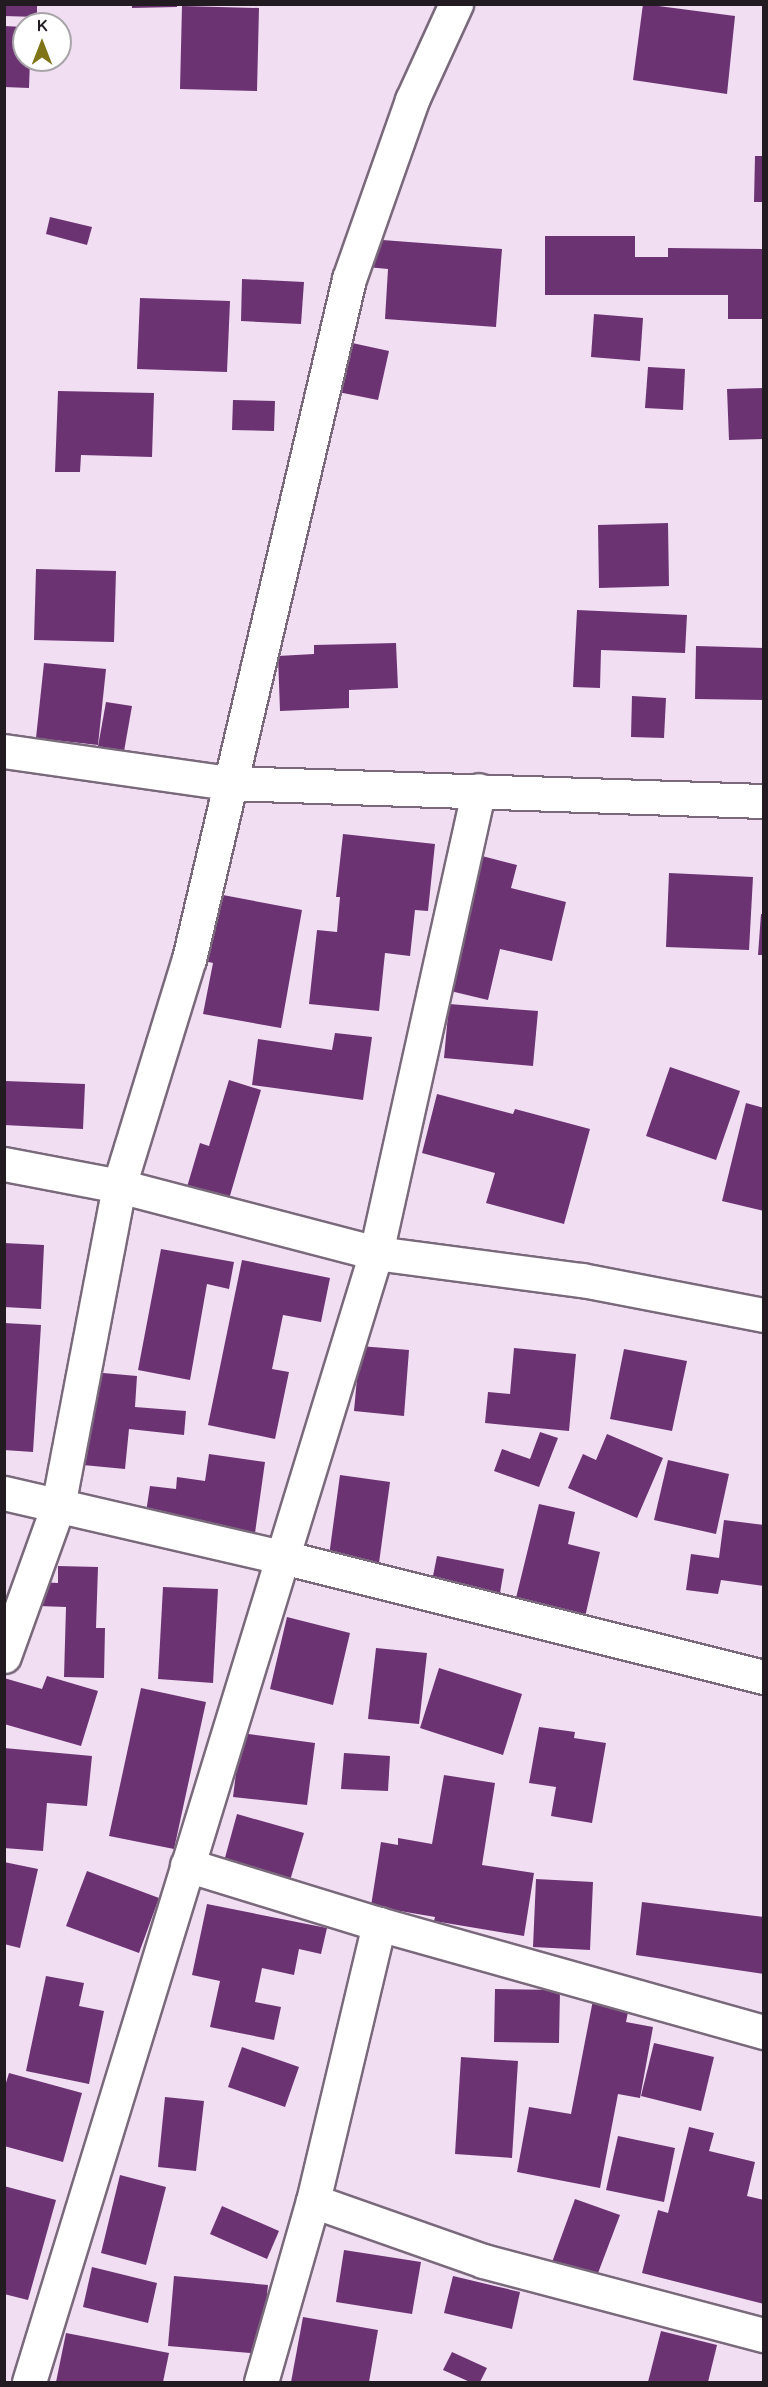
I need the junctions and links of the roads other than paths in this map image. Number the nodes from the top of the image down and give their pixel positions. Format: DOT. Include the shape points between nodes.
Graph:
graph roads {
  1 [pos="456,4"];
  2 [pos="4,751"];
  3 [pos="229,783"];
  4 [pos="479,790"];
  5 [pos="764,801"];
  6 [pos="4,1164"];
  7 [pos="119,1186"];
  8 [pos="376,1253"];
  9 [pos="764,1315"];
  10 [pos="4,1493"];
  11 [pos="58,1506"];
  12 [pos="282,1557"];
  13 [pos="4,1656"];
  14 [pos="764,1677"];
  15 [pos="187,1865"];
  16 [pos="379,1924"];
  17 [pos="764,2032"];
  18 [pos="313,2201"];
  19 [pos="764,2335"];
  20 [pos="29,2382"];
  21 [pos="261,2382"];
  1 -- 3 [label="street" via="412,100 348,279"];
  2 -- 3 [label="street"];
  3 -- 4 [label="street"];
  3 -- 7 [label="street" via="189,959"];
  4 -- 5 [label="street"];
  4 -- 8 [label="street"];
  6 -- 7 [label="street"];
  7 -- 8 [label="street"];
  7 -- 11 [label="street"];
  8 -- 9 [label="street" via="582,1280"];
  8 -- 12 [label="street"];
  10 -- 11 [label="street"];
  11 -- 12 [label="street"];
  11 -- 13 [label="street"];
  12 -- 14 [label="street"];
  12 -- 15 [label="street"];
  15 -- 16 [label="street"];
  15 -- 20 [label="street"];
  16 -- 17 [label="street"];
  16 -- 18 [label="street"];
  18 -- 19 [label="street" via="483,2261"];
  18 -- 21 [label="street"];
}
